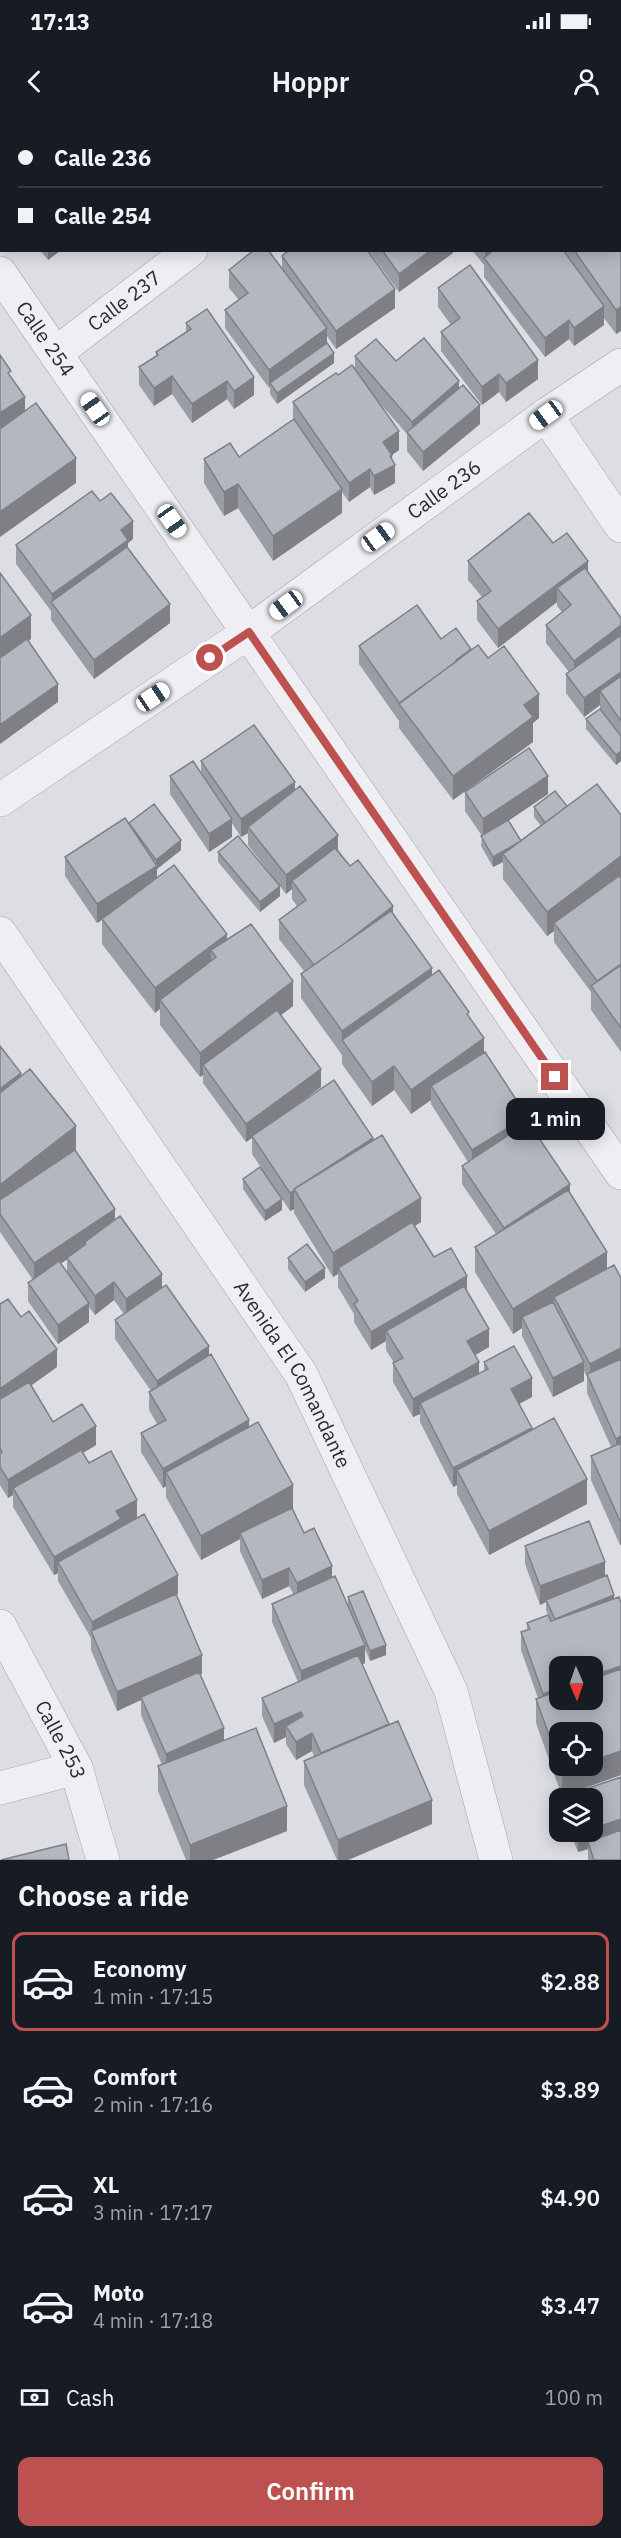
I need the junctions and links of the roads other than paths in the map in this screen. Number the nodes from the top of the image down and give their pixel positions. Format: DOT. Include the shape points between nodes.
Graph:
graph roads {
  1 [pos="188,252"];
  2 [pos="0,273"];
  3 [pos="56,353"];
  4 [pos="621,364"];
  5 [pos="546,415"];
  6 [pos="621,526"];
  7 [pos="249,632"];
  8 [pos="0,800"];
  9 [pos="0,933"];
  10 [pos="621,1173"];
  11 [pos="0,1626"];
  12 [pos="76,1768"];
  13 [pos="0,1788"];
  14 [pos="104,1860"];
  15 [pos="495,1860"];
  1 -- 3 [label="street, Calle 237"];
  2 -- 3 [label="street, Calle 254"];
  3 -- 7 [label="street, Calle 254"];
  4 -- 5 [label="street, Calle 236"];
  5 -- 6 [label="street"];
  5 -- 7 [label="street, Calle 236"];
  7 -- 8 [label="street, Calle 236"];
  7 -- 10 [label="street, Calle 254"];
  9 -- 15 [label="street, Avenida El Comandante" via="301,1374 451,1692"];
  11 -- 12 [label="street, Calle 253"];
  12 -- 13 [label="street"];
  12 -- 14 [label="street, Calle 253"];
}
